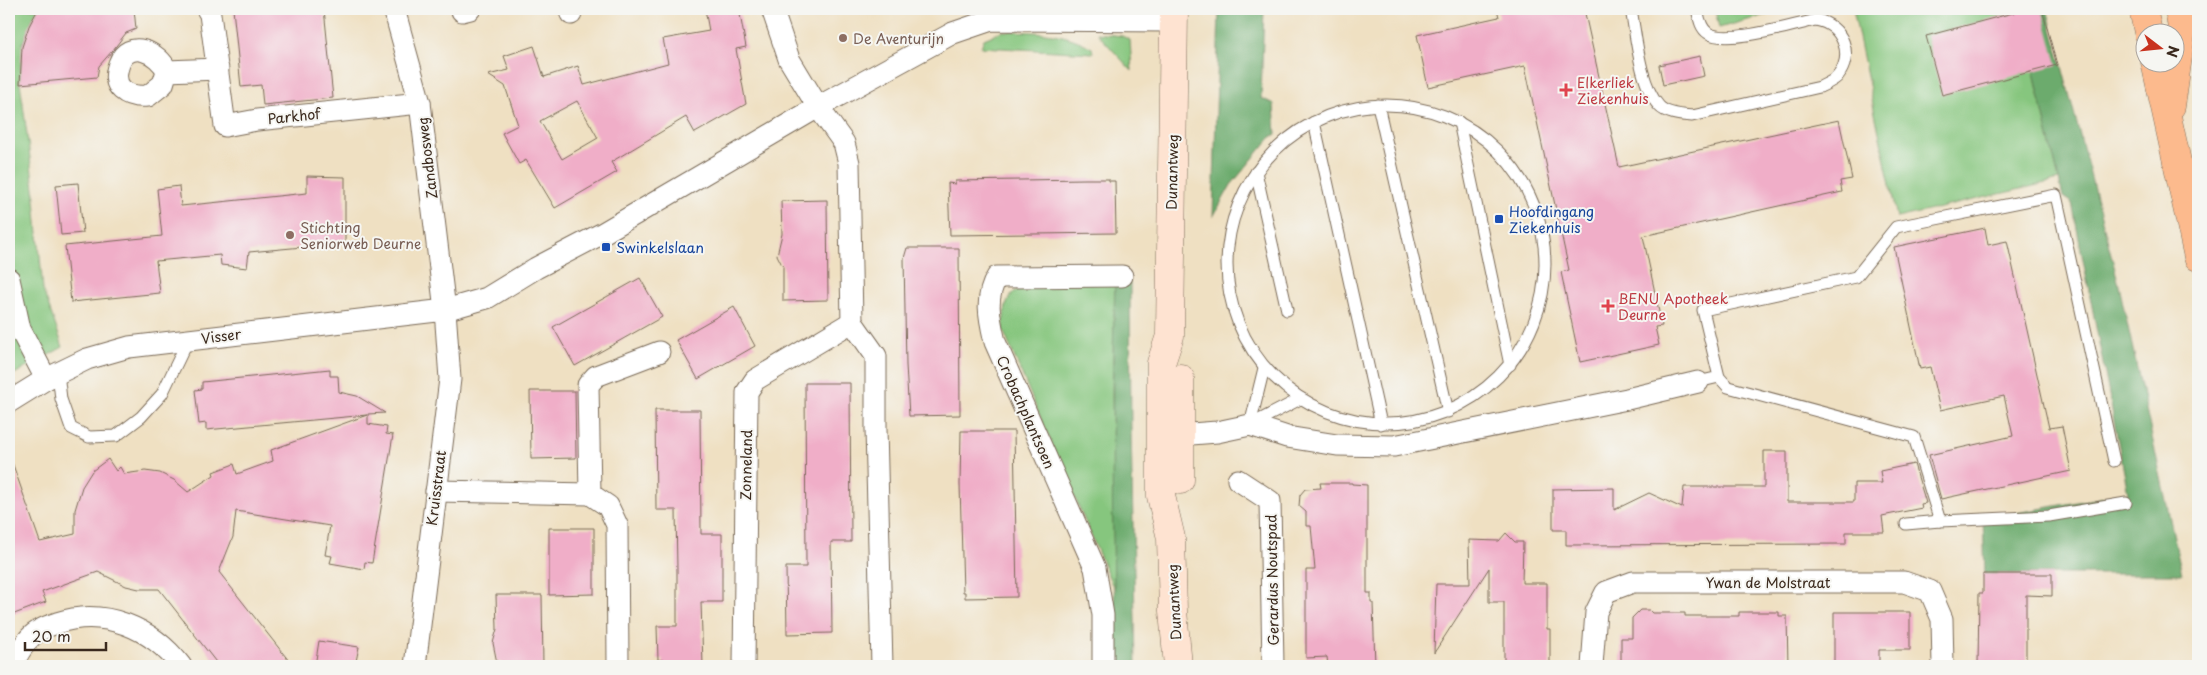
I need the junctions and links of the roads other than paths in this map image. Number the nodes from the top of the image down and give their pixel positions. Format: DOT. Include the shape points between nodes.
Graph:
graph roads {
  1 [pos="207,9"];
  2 [pos="394,9"];
  3 [pos="772,9"];
  4 [pos="1631,9"];
  5 [pos="1697,9"];
  6 [pos="2143,9"];
  7 [pos="2179,9"];
  8 [pos="1174,15"];
  9 [pos="2146,22"];
  10 [pos="218,69"];
  11 [pos="167,71"];
  12 [pos="2157,72"];
  13 [pos="420,103"];
  14 [pos="1378,105"];
  15 [pos="818,107"];
  16 [pos="1314,122"];
  17 [pos="1459,122"];
  18 [pos="2168,124"];
  19 [pos="1256,172"];
  20 [pos="2198,257"];
  21 [pos="1122,276"];
  22 [pos="9,279"];
  23 [pos="445,310"];
  24 [pos="1287,310"];
  25 [pos="852,322"];
  26 [pos="188,340"];
  27 [pos="659,352"];
  28 [pos="1510,365"];
  29 [pos="1264,368"];
  30 [pos="52,376"];
  31 [pos="1719,377"];
  32 [pos="1698,382"];
  33 [pos="11,398"];
  34 [pos="1300,399"];
  35 [pos="1448,412"];
  36 [pos="1381,424"];
  37 [pos="1250,425"];
  38 [pos="1170,436"];
  39 [pos="2114,461"];
  40 [pos="1238,480"];
  41 [pos="436,491"];
  42 [pos="590,494"];
  43 [pos="2126,503"];
  44 [pos="1940,521"];
  45 [pos="1906,524"];
  46 [pos="12,666"];
  47 [pos="181,666"];
  48 [pos="415,666"];
  49 [pos="618,666"];
  50 [pos="744,666"];
  51 [pos="882,666"];
  52 [pos="1103,666"];
  53 [pos="1178,666"];
  54 [pos="1273,666"];
  55 [pos="1592,666"];
  56 [pos="1943,666"];
  1 -- 10 [label="street, Parkhof"];
  2 -- 13 [label="street, Zandbosweg"];
  3 -- 15 [label="street" via="789,59"];
  4 -- 5 [label="lane" via="1646,83 1659,107 1676,114 1692,116 1820,87 1836,78 1845,63 1845,45 1836,28 1826,22 1816,20 1734,37 1716,37 1706,32"];
  6 -- 9 [label="main road"];
  7 -- 18 [label="main road" via="2182,28"];
  8 -- 15 [label="street" via="991,20 953,33"];
  8 -- 38 [label="street, Dunantweg" via="1170,336 1161,363"];
  10 -- 11 [label="street"];
  10 -- 13 [label="street, Parkhof" via="225,126"];
  12 -- 18 [label="main road"];
  13 -- 23 [label="street, Zandbosweg"];
  14 -- 16 [label="lane" via="1345,110"];
  14 -- 17 [label="lane" via="1419,108"];
  14 -- 35 [label="lane"];
  15 -- 23 [label="street" via="487,298"];
  15 -- 25 [label="street" via="844,143 849,163"];
  16 -- 19 [label="lane" via="1282,143"];
  16 -- 36 [label="lane"];
  17 -- 28 [label="lane"];
  17 -- 28 [label="lane" via="1492,145 1514,170 1537,213 1545,256 1538,314"];
  18 -- 20 [label="main road"];
  19 -- 24 [label="lane"];
  19 -- 29 [label="lane" via="1233,218 1226,269 1236,320 1248,346"];
  21 -- 52 [label="street, Crobachplantsoen" via="997,277 989,289 989,313 995,342 1095,568 1103,615"];
  22 -- 30 [label="street" via="20,329"];
  23 -- 26 [label="street, Visser"];
  23 -- 41 [label="street, Kruisstraat" via="450,379"];
  25 -- 50 [label="street, Zonneland" via="754,380 747,392"];
  25 -- 51 [label="street" via="876,356"];
  26 -- 30 [label="street, Visser" via="129,347 86,359"];
  26 -- 30 [label="lane" via="162,394 141,417 116,436 89,437 70,428"];
  27 -- 42 [label="street" via="596,376 588,385"];
  28 -- 35 [label="lane" via="1482,392"];
  29 -- 34 [label="lane"];
  29 -- 37 [label="lane"];
  30 -- 33 [label="street, Visser"];
  31 -- 32 [label="lane"];
  31 -- 39 [label="lane" via="1703,310 1856,277 1896,227 2056,195"];
  31 -- 44 [label="lane" via="1728,387 1914,437"];
  32 -- 37 [label="street" via="1394,446 1336,444 1287,437"];
  34 -- 36 [label="lane" via="1339,417"];
  34 -- 37 [label="lane"];
  35 -- 36 [label="lane" via="1415,422"];
  37 -- 38 [label="street"];
  38 -- 53 [label="street, Dunantweg" via="1180,495 1171,538 1172,611"];
  40 -- 54 [label="street, Gerardus Noutspad" via="1270,501"];
  41 -- 42 [label="street"];
  41 -- 48 [label="street, Kruisstraat"];
  42 -- 49 [label="street" via="608,506 617,525"];
  43 -- 44 [label="lane" via="2049,516"];
  44 -- 45 [label="lane"];
  46 -- 47 [label="street" via="28,638 70,618 118,620 162,645"];
  55 -- 56 [label="street, Ywan de Molstraat" via="1596,612 1606,592 1632,582 1904,582 1930,591 1942,620"];
}
